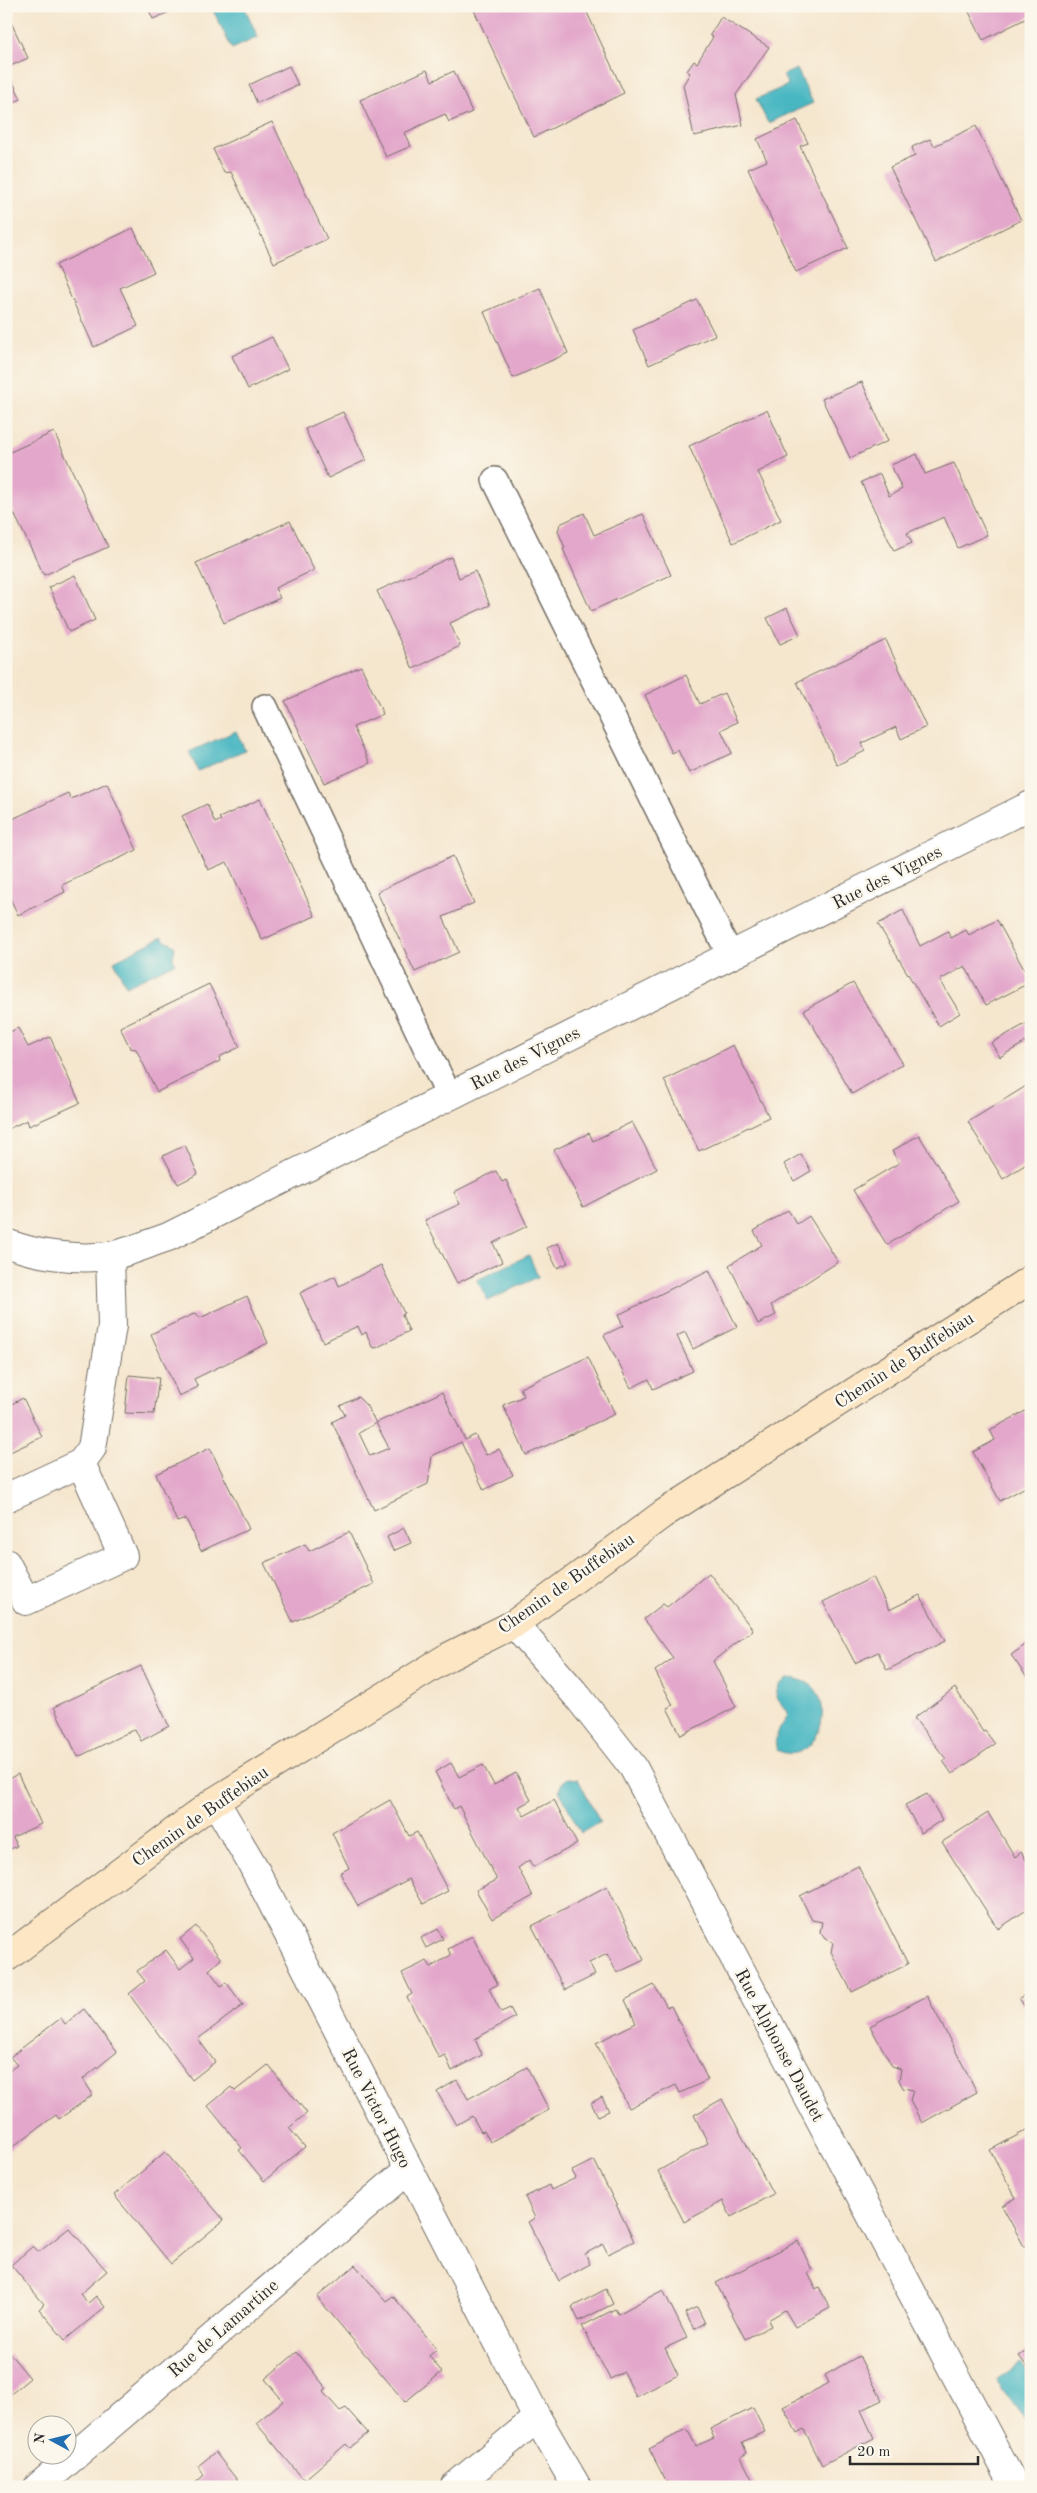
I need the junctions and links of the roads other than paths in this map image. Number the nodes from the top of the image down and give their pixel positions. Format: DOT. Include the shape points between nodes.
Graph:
graph roads {
  1 [pos="495,480"];
  2 [pos="265,707"];
  3 [pos="1031,805"];
  4 [pos="730,955"];
  5 [pos="448,1096"];
  6 [pos="6,1243"];
  7 [pos="110,1256"];
  8 [pos="1031,1279"];
  9 [pos="81,1463"];
  10 [pos="6,1498"];
  11 [pos="6,1563"];
  12 [pos="514,1624"];
  13 [pos="214,1801"];
  14 [pos="6,1958"];
  15 [pos="408,2170"];
  16 [pos="537,2418"];
  17 [pos="38,2487"];
  18 [pos="454,2487"];
  19 [pos="578,2487"];
  20 [pos="1015,2487"];
  1 -- 4 [label="lane"];
  2 -- 5 [label="lane"];
  3 -- 4 [label="street, Rue des Vignes"];
  4 -- 5 [label="street, Rue des Vignes"];
  5 -- 7 [label="street, Rue des Vignes" via="168,1237"];
  6 -- 7 [label="street, Rue des Vignes" via="67,1256"];
  7 -- 9 [label="street" via="112,1326 92,1448"];
  8 -- 12 [label="street, Chemin de Buffebiau" via="663,1514"];
  9 -- 10 [label="street"];
  9 -- 11 [label="street" via="124,1556 26,1601"];
  12 -- 13 [label="street, Chemin de Buffebiau" via="448,1657"];
  12 -- 20 [label="street, Rue Alphonse Daudet" via="578,1697 633,1768"];
  13 -- 14 [label="street, Chemin de Buffebiau"];
  13 -- 15 [label="street, Rue Victor Hugo" via="288,1934"];
  15 -- 16 [label="street, Rue Victor Hugo"];
  15 -- 17 [label="street, Rue de Lamartine"];
  16 -- 18 [label="street"];
  16 -- 19 [label="street, Rue Victor Hugo"];
}
